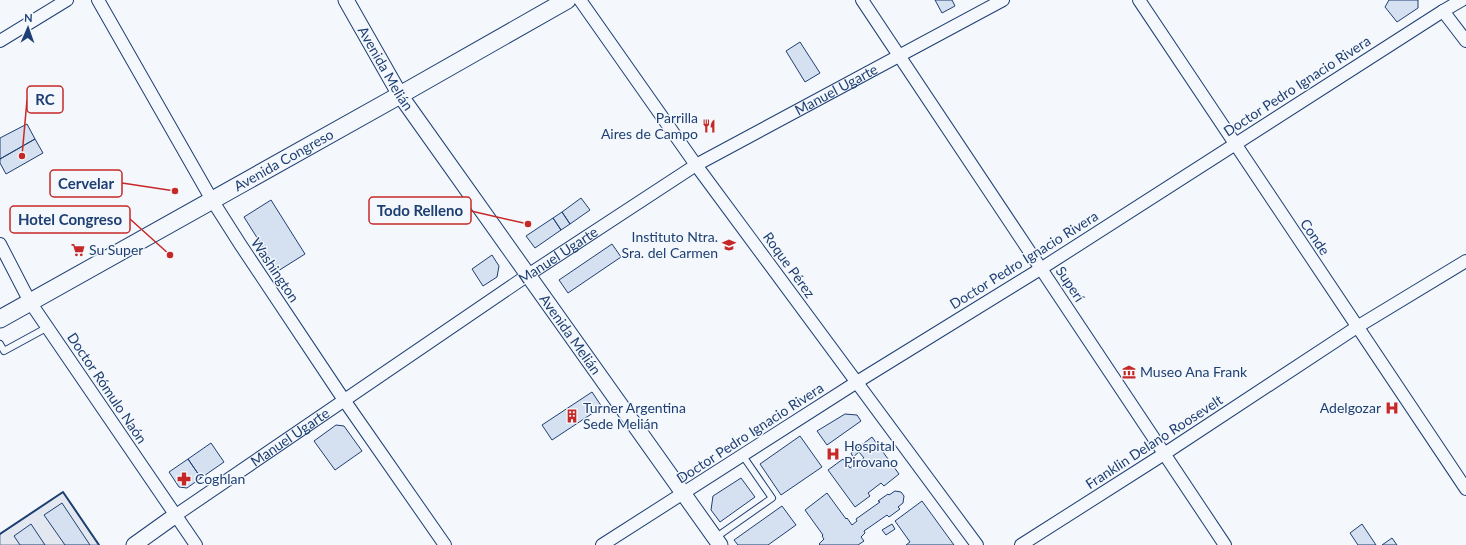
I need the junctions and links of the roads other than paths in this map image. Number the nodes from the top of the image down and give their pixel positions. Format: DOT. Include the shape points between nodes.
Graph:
graph roads {
  1 [pos="67,0"];
  2 [pos="98,0"];
  3 [pos="346,0"];
  4 [pos="567,0"];
  5 [pos="580,0"];
  6 [pos="862,0"];
  7 [pos="1003,0"];
  8 [pos="1139,0"];
  9 [pos="1462,0"];
  10 [pos="1443,10"];
  11 [pos="0,40"];
  12 [pos="1466,41"];
  13 [pos="898,55"];
  14 [pos="400,95"];
  15 [pos="1234,144"];
  16 [pos="696,164"];
  17 [pos="212,200"];
  18 [pos="0,244"];
  19 [pos="1466,261"];
  20 [pos="1042,268"];
  21 [pos="528,274"];
  22 [pos="30,302"];
  23 [pos="0,319"];
  24 [pos="48,327"];
  25 [pos="1357,327"];
  26 [pos="0,344"];
  27 [pos="857,382"];
  28 [pos="344,400"];
  29 [pos="1164,454"];
  30 [pos="743,456"];
  31 [pos="1466,489"];
  32 [pos="684,494"];
  33 [pos="176,515"];
  34 [pos="718,541"];
  35 [pos="134,545"];
  36 [pos="196,545"];
  37 [pos="445,545"];
  38 [pos="602,545"];
  39 [pos="977,545"];
  40 [pos="1021,545"];
  41 [pos="1225,545"];
  1 -- 11 [label="street"];
  2 -- 17 [label="street, Washington"];
  3 -- 14 [label="street, Avenida Melián"];
  4 -- 14 [label="main road, Avenida Congreso"];
  5 -- 16 [label="street, Roque Pérez"];
  6 -- 13 [label="street, Superí"];
  7 -- 13 [label="street, Manuel Ugarte"];
  8 -- 15 [label="street, Conde"];
  9 -- 10 [label="street, Doctor Pedro Ignacio Rivera"];
  10 -- 12 [label="street"];
  10 -- 15 [label="street, Doctor Pedro Ignacio Rivera"];
  13 -- 16 [label="street, Manuel Ugarte"];
  13 -- 20 [label="street, Superí"];
  14 -- 17 [label="main road, Avenida Congreso"];
  14 -- 21 [label="street, Avenida Melián"];
  15 -- 20 [label="street, Doctor Pedro Ignacio Rivera"];
  15 -- 25 [label="street, Conde"];
  16 -- 21 [label="street, Manuel Ugarte"];
  16 -- 27 [label="street, Roque Pérez"];
  17 -- 22 [label="main road, Avenida Congreso"];
  17 -- 28 [label="street, Washington"];
  18 -- 22 [label="street, Doctor Rómulo Naón"];
  19 -- 25 [label="street, Franklin Delano Roosevelt"];
  20 -- 27 [label="street, Doctor Pedro Ignacio Rivera"];
  20 -- 29 [label="street, Superí"];
  21 -- 28 [label="street, Manuel Ugarte"];
  21 -- 32 [label="street, Avenida Melián"];
  22 -- 23 [label="main road, Avenida Congreso"];
  22 -- 24 [label="street, Doctor Rómulo Naón"];
  24 -- 26 [label="lane" via="4,351"];
  24 -- 33 [label="street, Doctor Rómulo Naón"];
  25 -- 29 [label="street, Franklin Delano Roosevelt"];
  25 -- 31 [label="street, Conde"];
  27 -- 30 [label="street, Doctor Pedro Ignacio Rivera"];
  27 -- 39 [label="street, Roque Pérez"];
  28 -- 33 [label="street, Manuel Ugarte"];
  28 -- 37 [label="street, Washington"];
  29 -- 40 [label="street, Franklin Delano Roosevelt"];
  29 -- 41 [label="street, Superí"];
  30 -- 32 [label="street, Doctor Pedro Ignacio Rivera"];
  30 -- 34 [label="lane" via="772,498"];
  32 -- 34 [label="street, Avenida Melián"];
  32 -- 38 [label="street, Doctor Pedro Ignacio Rivera"];
  33 -- 35 [label="street, Manuel Ugarte"];
  33 -- 36 [label="street, Doctor Rómulo Naón"];
}
